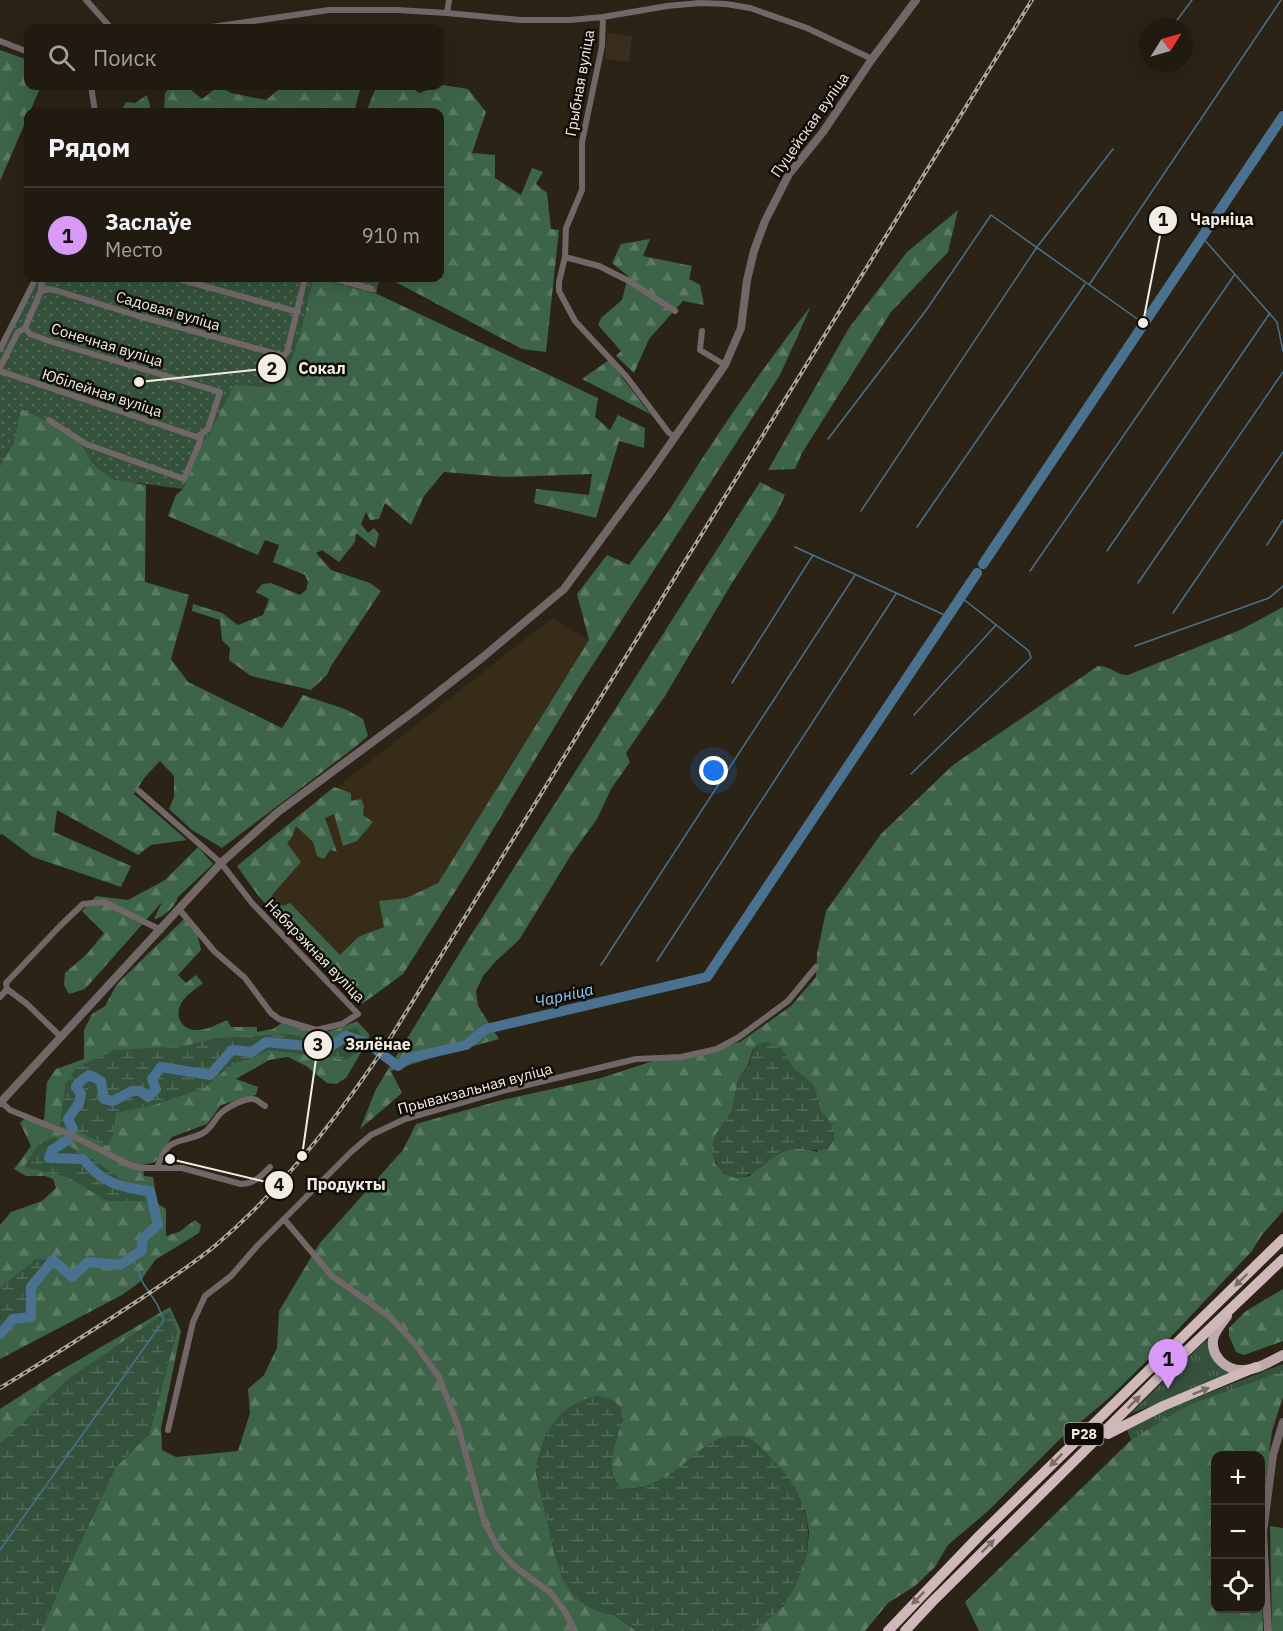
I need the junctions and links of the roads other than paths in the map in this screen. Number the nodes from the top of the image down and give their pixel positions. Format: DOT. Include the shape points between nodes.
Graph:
graph roads {
  1 [pos="86,0"];
  2 [pos="449,0"];
  3 [pos="916,0"];
  4 [pos="447,13"];
  5 [pos="603,17"];
  6 [pos="107,24"];
  7 [pos="233,24"];
  8 [pos="0,41"];
  9 [pos="24,50"];
  10 [pos="872,59"];
  11 [pos="90,90"];
  12 [pos="94,108"];
  13 [pos="565,257"];
  14 [pos="34,282"];
  15 [pos="42,282"];
  16 [pos="189,282"];
  17 [pos="304,282"];
  18 [pos="347,282"];
  19 [pos="372,289"];
  20 [pos="41,291"];
  21 [pos="675,311"];
  22 [pos="20,312"];
  23 [pos="298,312"];
  24 [pos="29,317"];
  25 [pos="25,328"];
  26 [pos="702,331"];
  27 [pos="0,349"];
  28 [pos="725,365"];
  29 [pos="0,370"];
  30 [pos="49,420"];
  31 [pos="199,436"];
  32 [pos="676,437"];
  33 [pos="139,791"];
  34 [pos="221,863"];
  35 [pos="179,909"];
  36 [pos="161,930"];
  37 [pos="816,967"];
  38 [pos="7,989"];
  39 [pos="0,997"];
  40 [pos="61,1037"];
  41 [pos="0,1103"];
  42 [pos="265,1106"];
  43 [pos="270,1167"];
  44 [pos="157,1168"];
  45 [pos="284,1219"];
  46 [pos="1283,1239"];
  47 [pos="1283,1259"];
  48 [pos="1236,1305"];
  49 [pos="1283,1355"];
  50 [pos="1256,1367"];
  51 [pos="1283,1422"];
  52 [pos="168,1430"];
  53 [pos="1092,1444"];
  54 [pos="575,1631"];
  55 [pos="888,1631"];
  56 [pos="905,1631"];
  57 [pos="1268,1631"];
  1 -- 6 [label="street"];
  2 -- 4 [label="street"];
  3 -- 10 [label="street, Пуцейская вуліца"];
  4 -- 5 [label="street" via="520,20"];
  4 -- 7 [label="street" via="329,10"];
  5 -- 10 [label="street" via="700,3 750,8 807,28"];
  5 -- 13 [label="street, Грыбная вуліца" via="602,46 582,142 582,190 567,221"];
  8 -- 9 [label="street"];
  10 -- 28 [label="street, Пуцейская вуліца" via="789,174 765,221 747,280 741,328"];
  11 -- 12 [label="street"];
  13 -- 21 [label="street" via="599,266 630,281"];
  13 -- 32 [label="street, Грыбная вуліца" via="559,291 575,321"];
  14 -- 22 [label="street"];
  15 -- 20 [label="street"];
  16 -- 23 [label="street"];
  17 -- 23 [label="street"];
  18 -- 19 [label="street"];
  20 -- 23 [label="street, Садовая вуліца" via="58,291 284,356"];
  20 -- 24 [label="street"];
  22 -- 24 [label="street"];
  22 -- 27 [label="street"];
  24 -- 25 [label="street"];
  25 -- 29 [label="street" via="18,332"];
  25 -- 31 [label="street, Сонечная вуліца" via="48,341 220,392 208,429"];
  26 -- 28 [label="street" via="700,350"];
  28 -- 32 [label="street, Пуцейская вуліца"];
  29 -- 31 [label="street, Юбілейная вуліца"];
  30 -- 31 [label="street" via="86,444 184,479"];
  32 -- 34 [label="street, Пуцейская вуліца" via="564,589 431,699 278,812"];
  33 -- 34 [label="street, Набярэжная вуліца"];
  34 -- 35 [label="street, Пуцейская вуліца"];
  34 -- 35 [label="street, Набярэжная вуліца" via="252,903 358,1014 342,1024 316,1030 279,1020"];
  35 -- 36 [label="street, Пуцейская вуліца"];
  36 -- 38 [label="street" via="110,904 83,904 6,983"];
  36 -- 40 [label="street, Пуцейская вуліца"];
  37 -- 45 [label="street, Прывакзальная вуліца" via="788,1001 717,1049 681,1057 636,1059 502,1091 379,1130 351,1152"];
  38 -- 39 [label="street"];
  38 -- 40 [label="street"];
  40 -- 41 [label="street, Пуцейская вуліца"];
  41 -- 44 [label="street" via="130,1165"];
  42 -- 44 [label="street" via="250,1099 223,1111 202,1134 171,1144"];
  43 -- 44 [label="street" via="249,1184 183,1168"];
  45 -- 52 [label="street, Прывакзальная вуліца" via="231,1276 206,1296 193,1322"];
  45 -- 54 [label="street" via="332,1276 390,1317 416,1344 439,1377 458,1426 484,1521 498,1548 514,1566 559,1601"];
  46 -- 55 [label="highway, Р28, one-way" via="980,1535"];
  47 -- 48 [label="highway, Р28"];
  48 -- 50 [label="main road" via="1215,1334 1213,1348 1216,1357 1230,1368 1242,1371"];
  53 -- 48 [label="highway, Р28, one-way"];
  49 -- 50 [label="main road"];
  53 -- 50 [label="highway, one-way" via="1124,1424"];
  51 -- 57 [label="street" via="1273,1455 1263,1532"];
  56 -- 53 [label="highway, Р28, one-way"];
}
